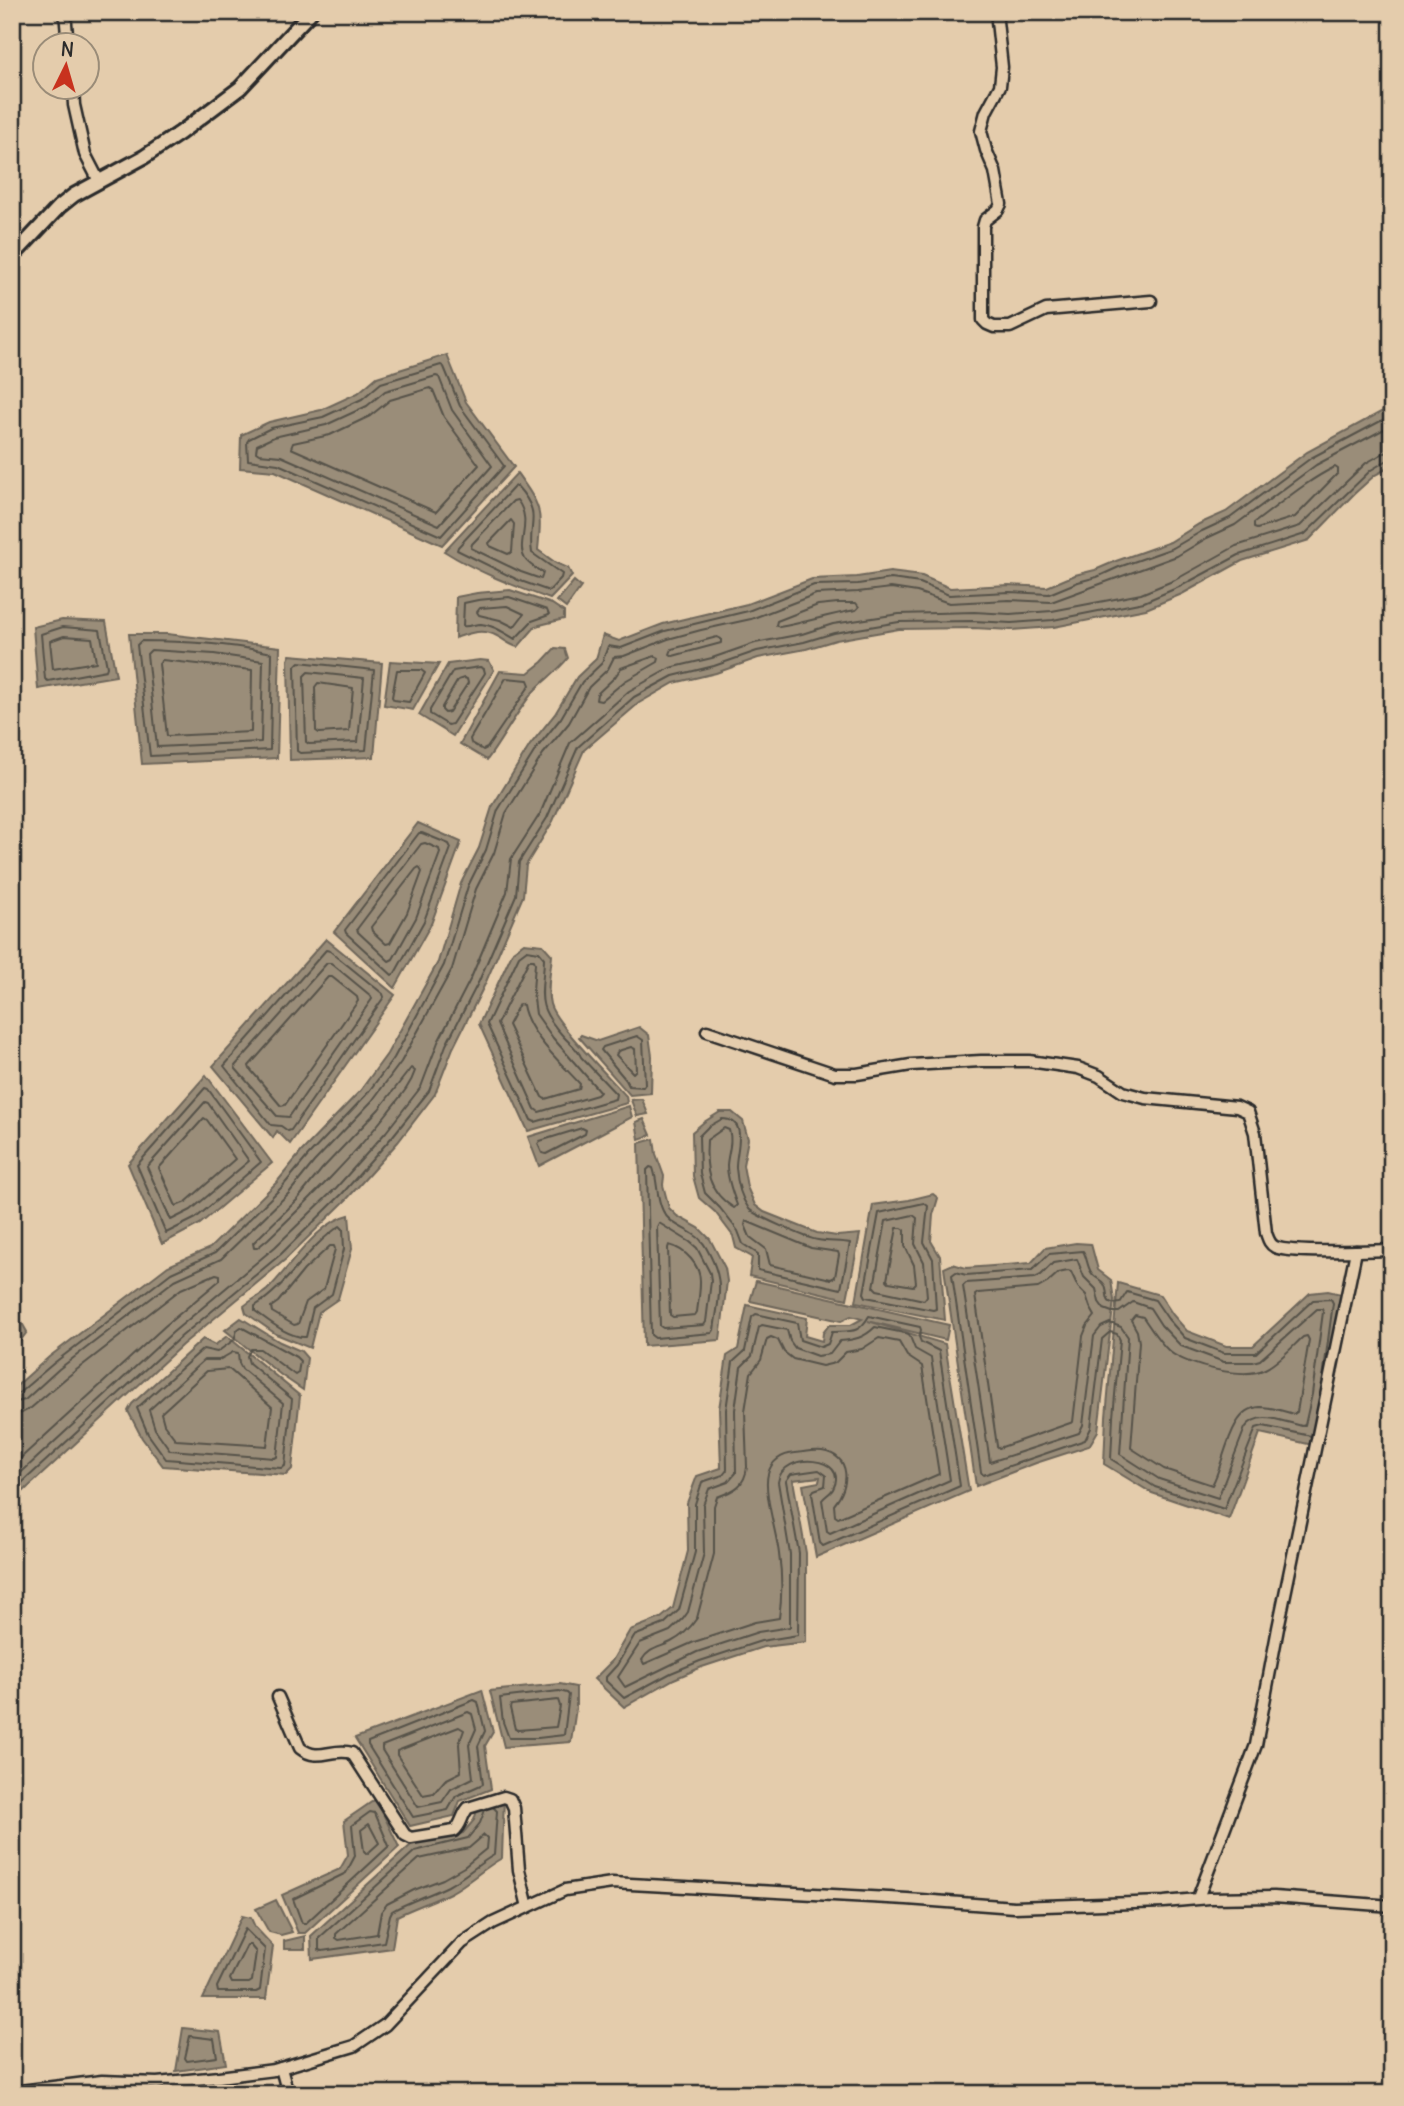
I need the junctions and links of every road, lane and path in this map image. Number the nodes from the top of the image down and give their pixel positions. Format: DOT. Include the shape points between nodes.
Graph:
graph roads {
  1 [pos="65,12"];
  2 [pos="312,12"];
  3 [pos="996,12"];
  4 [pos="67,32"];
  5 [pos="74,102"];
  6 [pos="99,181"];
  7 [pos="12,257"];
  8 [pos="1151,301"];
  9 [pos="707,1031"];
  10 [pos="1392,1250"];
  11 [pos="1356,1251"];
  12 [pos="278,1697"];
  13 [pos="1198,1898"];
  14 [pos="1392,1906"];
  15 [pos="528,1907"];
  16 [pos="281,2068"];
  17 [pos="42,2091"];
  18 [pos="12,2092"];
  19 [pos="288,2094"];
  1 -- 4 [label="street"];
  2 -- 6 [label="street" via="240,88 144,157"];
  3 -- 8 [label="street" via="1000,86 981,131 1000,204 983,227 983,320 994,327 1010,327 1046,310"];
  5 -- 6 [label="street" via="85,153"];
  6 -- 7 [label="street" via="59,207"];
  9 -- 11 [label="street" via="835,1074 911,1065 1029,1061 1078,1068 1144,1098 1237,1107 1248,1112 1255,1133 1269,1242 1274,1247 1300,1250"];
  10 -- 11 [label="street"];
  11 -- 13 [label="street" via="1256,1745"];
  12 -- 15 [label="street" via="300,1748 316,1756 352,1753 411,1838 454,1832 468,1808 510,1799"];
  13 -- 14 [label="street" via="1274,1897"];
  13 -- 15 [label="street" via="1014,1907 612,1883 565,1890"];
  15 -- 16 [label="street" via="462,1943 385,2025 354,2046"];
  16 -- 17 [label="street" via="156,2083 102,2081"];
  16 -- 19 [label="street"];
  17 -- 18 [label="street"];
}
